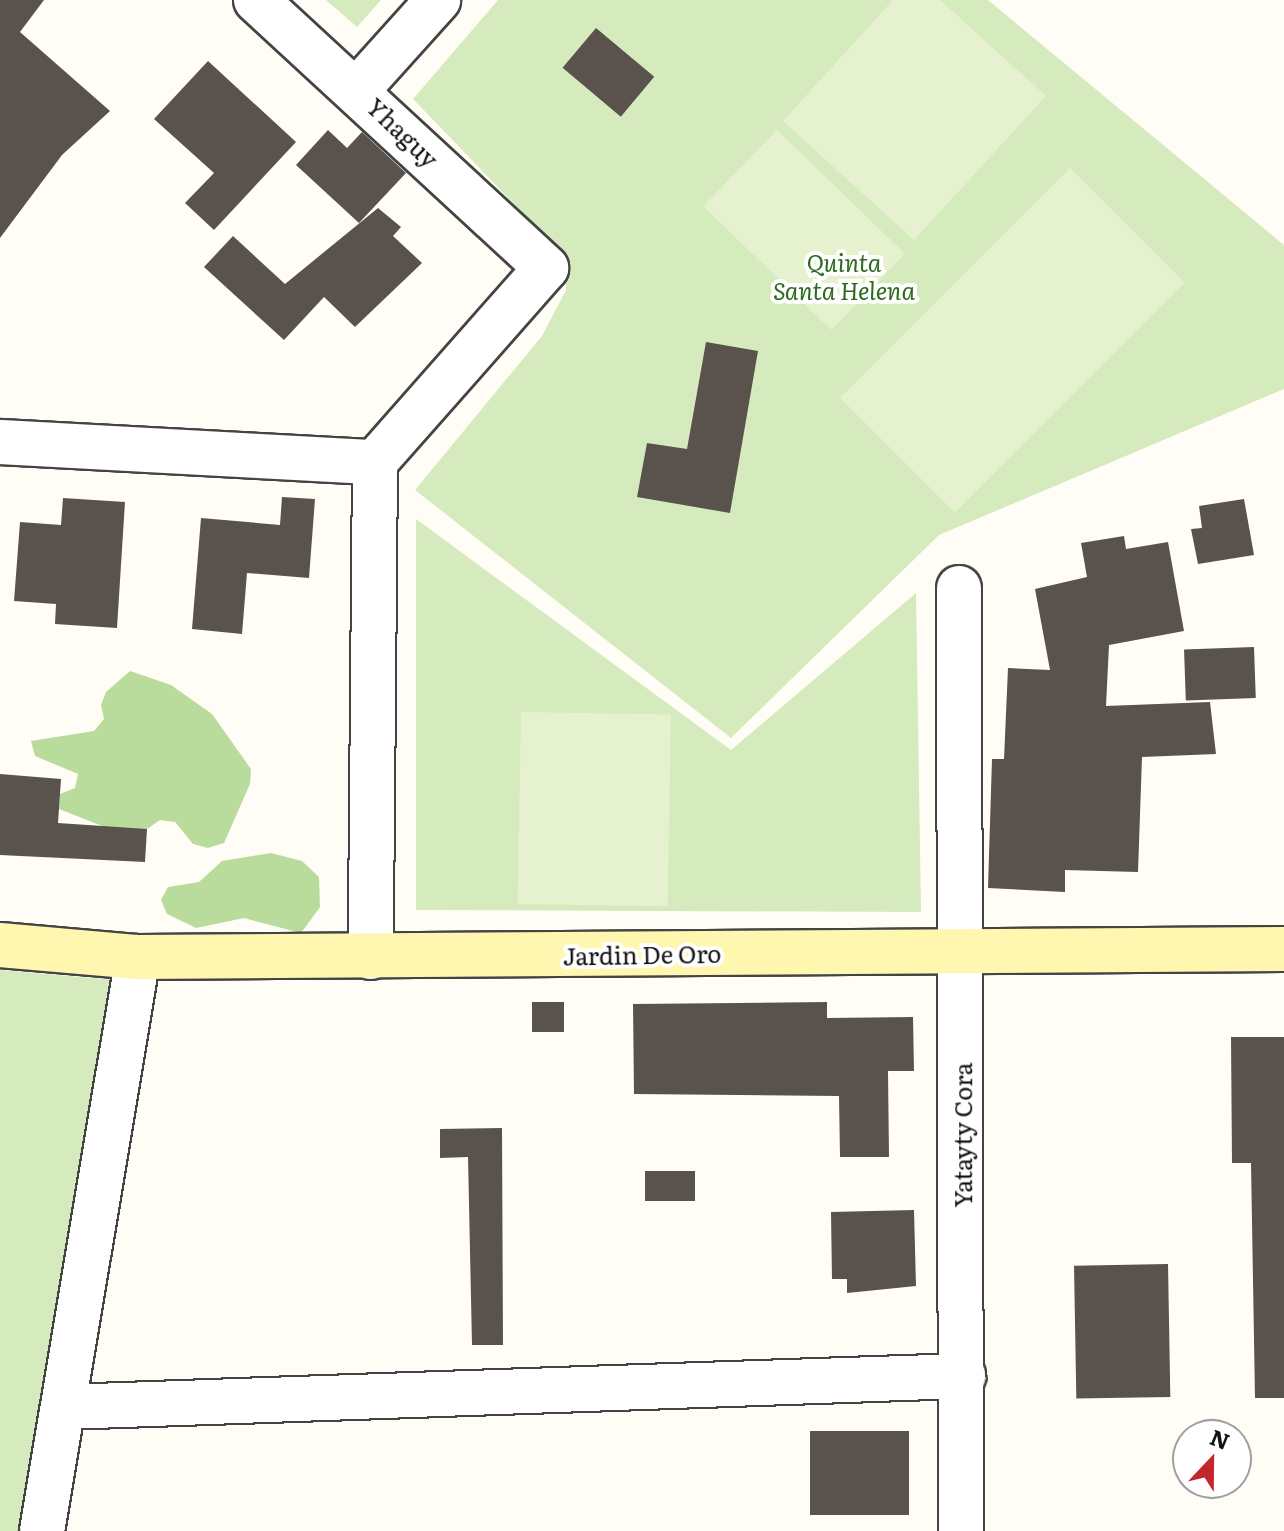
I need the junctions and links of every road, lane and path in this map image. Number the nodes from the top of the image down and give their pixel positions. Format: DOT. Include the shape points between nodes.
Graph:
graph roads {
  1 [pos="256,0"];
  2 [pos="438,0"];
  3 [pos="358,89"];
  4 [pos="0,442"];
  5 [pos="375,462"];
  6 [pos="959,588"];
  7 [pos="0,945"];
  8 [pos="962,948"];
  9 [pos="1284,949"];
  10 [pos="138,957"];
  11 [pos="371,957"];
  12 [pos="963,1376"];
  13 [pos="65,1407"];
  14 [pos="42,1531"];
  15 [pos="961,1531"];
  1 -- 3 [label="street, Yhaguy"];
  2 -- 3 [label="street"];
  3 -- 5 [label="street, Yhaguy" via="546,268"];
  4 -- 5 [label="street"];
  5 -- 11 [label="street"];
  6 -- 8 [label="street, Yatayty Cora"];
  7 -- 10 [label="street, Jardin De Oro"];
  8 -- 9 [label="street, Jardin De Oro"];
  8 -- 11 [label="street, Jardin De Oro"];
  8 -- 12 [label="street, Yatayty Cora"];
  10 -- 11 [label="street, Jardin De Oro"];
  10 -- 13 [label="street"];
  12 -- 13 [label="street"];
  12 -- 15 [label="street, Yatayty Cora"];
  13 -- 14 [label="street"];
}
